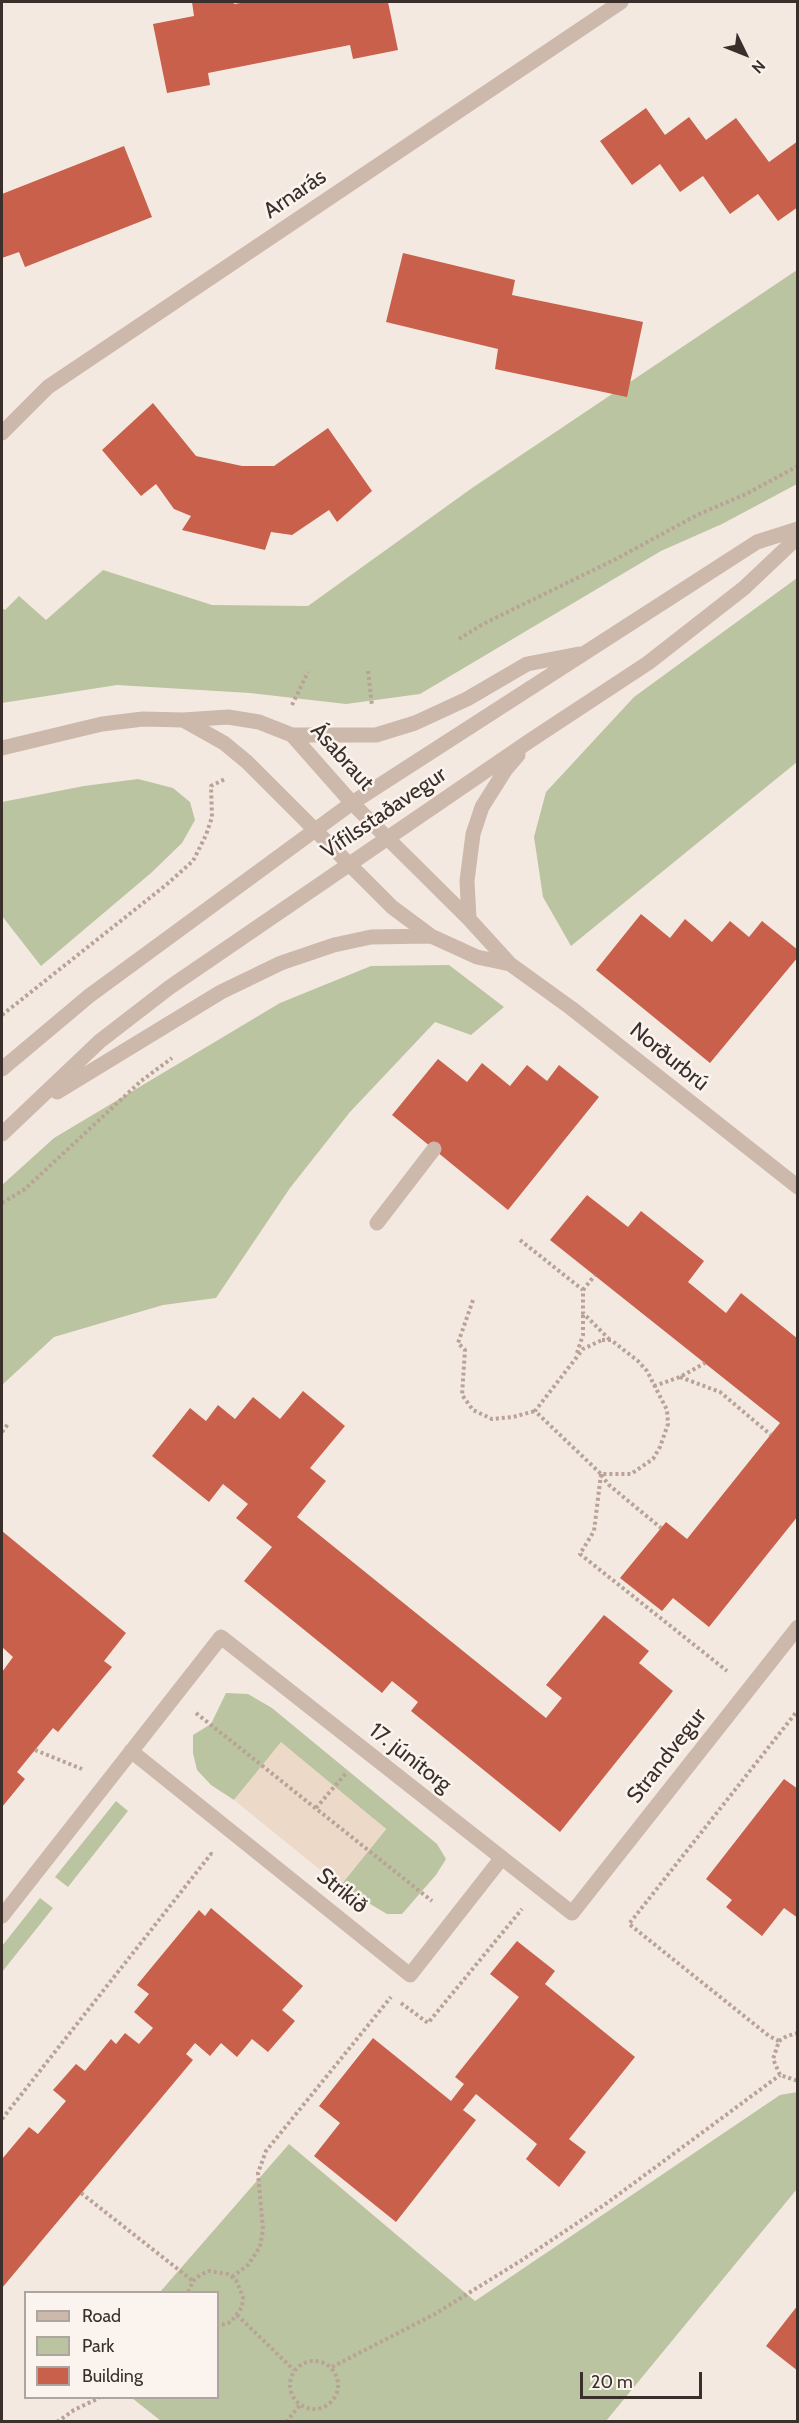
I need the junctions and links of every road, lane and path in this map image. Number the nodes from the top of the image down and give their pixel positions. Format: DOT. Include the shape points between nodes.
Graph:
graph roads {
  1 [pos="621,2"];
  2 [pos="2,433"];
  3 [pos="798,466"];
  4 [pos="798,529"];
  5 [pos="798,537"];
  6 [pos="459,639"];
  7 [pos="588,652"];
  8 [pos="368,671"];
  9 [pos="308,672"];
  10 [pos="289,711"];
  11 [pos="373,712"];
  12 [pos="183,720"];
  13 [pos="292,735"];
  14 [pos="531,740"];
  15 [pos="2,748"];
  16 [pos="228,777"];
  17 [pos="352,803"];
  18 [pos="315,829"];
  19 [pos="387,838"];
  20 [pos="350,864"];
  21 [pos="469,919"];
  22 [pos="430,936"];
  23 [pos="510,964"];
  24 [pos="2,1015"];
  25 [pos="176,1056"];
  26 [pos="2,1069"];
  27 [pos="31,1108"];
  28 [pos="2,1134"];
  29 [pos="434,1149"];
  30 [pos="798,1187"];
  31 [pos="2,1203"];
  32 [pos="377,1223"];
  33 [pos="520,1240"];
  34 [pos="595,1275"];
  35 [pos="582,1290"];
  36 [pos="473,1300"];
  37 [pos="583,1313"];
  38 [pos="611,1340"];
  39 [pos="574,1359"];
  40 [pos="705,1363"];
  41 [pos="680,1377"];
  42 [pos="654,1386"];
  43 [pos="535,1411"];
  44 [pos="8,1424"];
  45 [pos="2,1432"];
  46 [pos="771,1435"];
  47 [pos="601,1474"];
  48 [pos="661,1528"];
  49 [pos="798,1627"];
  50 [pos="749,1688"];
  51 [pos="175,1695"];
  52 [pos="798,1710"];
  53 [pos="35,1750"];
  54 [pos="130,1751"];
  55 [pos="364,1751"];
  56 [pos="108,1780"];
  57 [pos="316,1808"];
  58 [pos="501,1859"];
  59 [pos="220,1861"];
  60 [pos="539,1888"];
  61 [pos="572,1913"];
  62 [pos="2,1916"];
  63 [pos="454,1918"];
  64 [pos="383,1989"];
  65 [pos="392,1996"];
  66 [pos="798,2034"];
  67 [pos="779,2041"];
  68 [pos="780,2074"];
  69 [pos="798,2081"];
  70 [pos="2,2119"];
  71 [pos="81,2193"];
  72 [pos="232,2277"];
  73 [pos="193,2282"];
  74 [pos="188,2291"];
  75 [pos="237,2316"];
  76 [pos="219,2326"];
  77 [pos="332,2367"];
  78 [pos="294,2370"];
  79 [pos="95,2399"];
  80 [pos="300,2405"];
  81 [pos="57,2421"];
  82 [pos="286,2421"];
  1 -- 2 [label="street, Arnarás" via="48,387"];
  3 -- 6 [label="path"];
  4 -- 7 [label="street, Vífilsstaðavegur" via="757,542"];
  5 -- 14 [label="street, Vífilsstaðavegur" via="744,588 648,663"];
  7 -- 13 [label="street" via="527,664 468,699 415,723 376,735"];
  7 -- 17 [label="street, Vífilsstaðavegur"];
  8 -- 11 [label="path"];
  9 -- 10 [label="path"];
  12 -- 13 [label="street, Ásabraut" via="228,717 259,722"];
  12 -- 15 [label="street, Ásabraut" via="143,718 102,724"];
  12 -- 18 [label="street, Ásabraut" via="224,743"];
  13 -- 17 [label="street, Ásabraut"];
  14 -- 19 [label="street, Vífilsstaðavegur"];
  14 -- 21 [label="street" via="506,769 482,807 473,834"];
  16 -- 24 [label="path" via="211,786 212,817 193,861"];
  17 -- 18 [label="street, Vífilsstaðavegur"];
  17 -- 19 [label="street, Ásabraut"];
  18 -- 20 [label="street, Ásabraut"];
  18 -- 26 [label="street, Vífilsstaðavegur" via="89,996"];
  19 -- 20 [label="street, Vífilsstaðavegur"];
  19 -- 21 [label="street, Norðurbrú"];
  20 -- 22 [label="street, Norðurbrú" via="392,907"];
  20 -- 27 [label="street, Vífilsstaðavegur" via="170,987 100,1041"];
  21 -- 23 [label="street, Norðurbrú"];
  22 -- 23 [label="street, Norðurbrú" via="477,957"];
  22 -- 27 [label="street" via="371,937 280,963 221,992"];
  23 -- 30 [label="street, Norðurbrú"];
  25 -- 31 [label="path" via="141,1081 25,1189"];
  27 -- 28 [label="street, Vífilsstaðavegur"];
  29 -- 32 [label="street"];
  33 -- 35 [label="path"];
  34 -- 35 [label="path"];
  35 -- 37 [label="path"];
  36 -- 43 [label="path" via="458,1343 465,1350 462,1395 473,1410 492,1419"];
  37 -- 38 [label="path"];
  37 -- 39 [label="path" via="583,1335"];
  38 -- 39 [label="path" via="594,1342"];
  38 -- 42 [label="path" via="638,1361"];
  39 -- 43 [label="path"];
  40 -- 41 [label="path"];
  41 -- 42 [label="path"];
  41 -- 46 [label="path" via="720,1392"];
  42 -- 47 [label="path" via="667,1410 668,1424 660,1448 653,1459 631,1474"];
  43 -- 47 [label="path"];
  44 -- 45 [label="path"];
  47 -- 48 [label="path"];
  47 -- 50 [label="path" via="594,1531 580,1554"];
  49 -- 50 [label="street, Strandvegur"];
  50 -- 61 [label="street, Strandvegur"];
  51 -- 54 [label="street"];
  51 -- 55 [label="street, 17. júnítorg" via="221,1637"];
  51 -- 57 [label="path"];
  52 -- 67 [label="path" via="629,1924"];
  53 -- 56 [label="path"];
  54 -- 56 [label="street"];
  54 -- 63 [label="street, Strikið" via="410,1975"];
  55 -- 57 [label="path"];
  55 -- 58 [label="street, 17. júnítorg"];
  56 -- 62 [label="street"];
  57 -- 63 [label="path"];
  58 -- 60 [label="street, 17. júnítorg"];
  58 -- 63 [label="street, Strikið"];
  59 -- 70 [label="path" via="212,1854"];
  60 -- 61 [label="street, 17. júnítorg"];
  60 -- 65 [label="path" via="428,2023"];
  64 -- 65 [label="path"];
  65 -- 72 [label="path" via="266,2151 258,2173 263,2229 260,2247 248,2265"];
  66 -- 67 [label="path"];
  67 -- 68 [label="path" via="773,2060"];
  68 -- 69 [label="path"];
  68 -- 77 [label="path" via="616,2196 522,2260 435,2314"];
  71 -- 73 [label="path"];
  72 -- 73 [label="path" via="209,2271"];
  72 -- 75 [label="path" via="243,2297"];
  73 -- 74 [label="path"];
  75 -- 76 [label="path"];
  75 -- 78 [label="path"];
  77 -- 78 [label="path" via="315,2360"];
  77 -- 80 [label="path" via="339,2383 334,2400 319,2409"];
  78 -- 80 [label="path" via="290,2388"];
  79 -- 81 [label="path"];
  80 -- 82 [label="path"];
}
